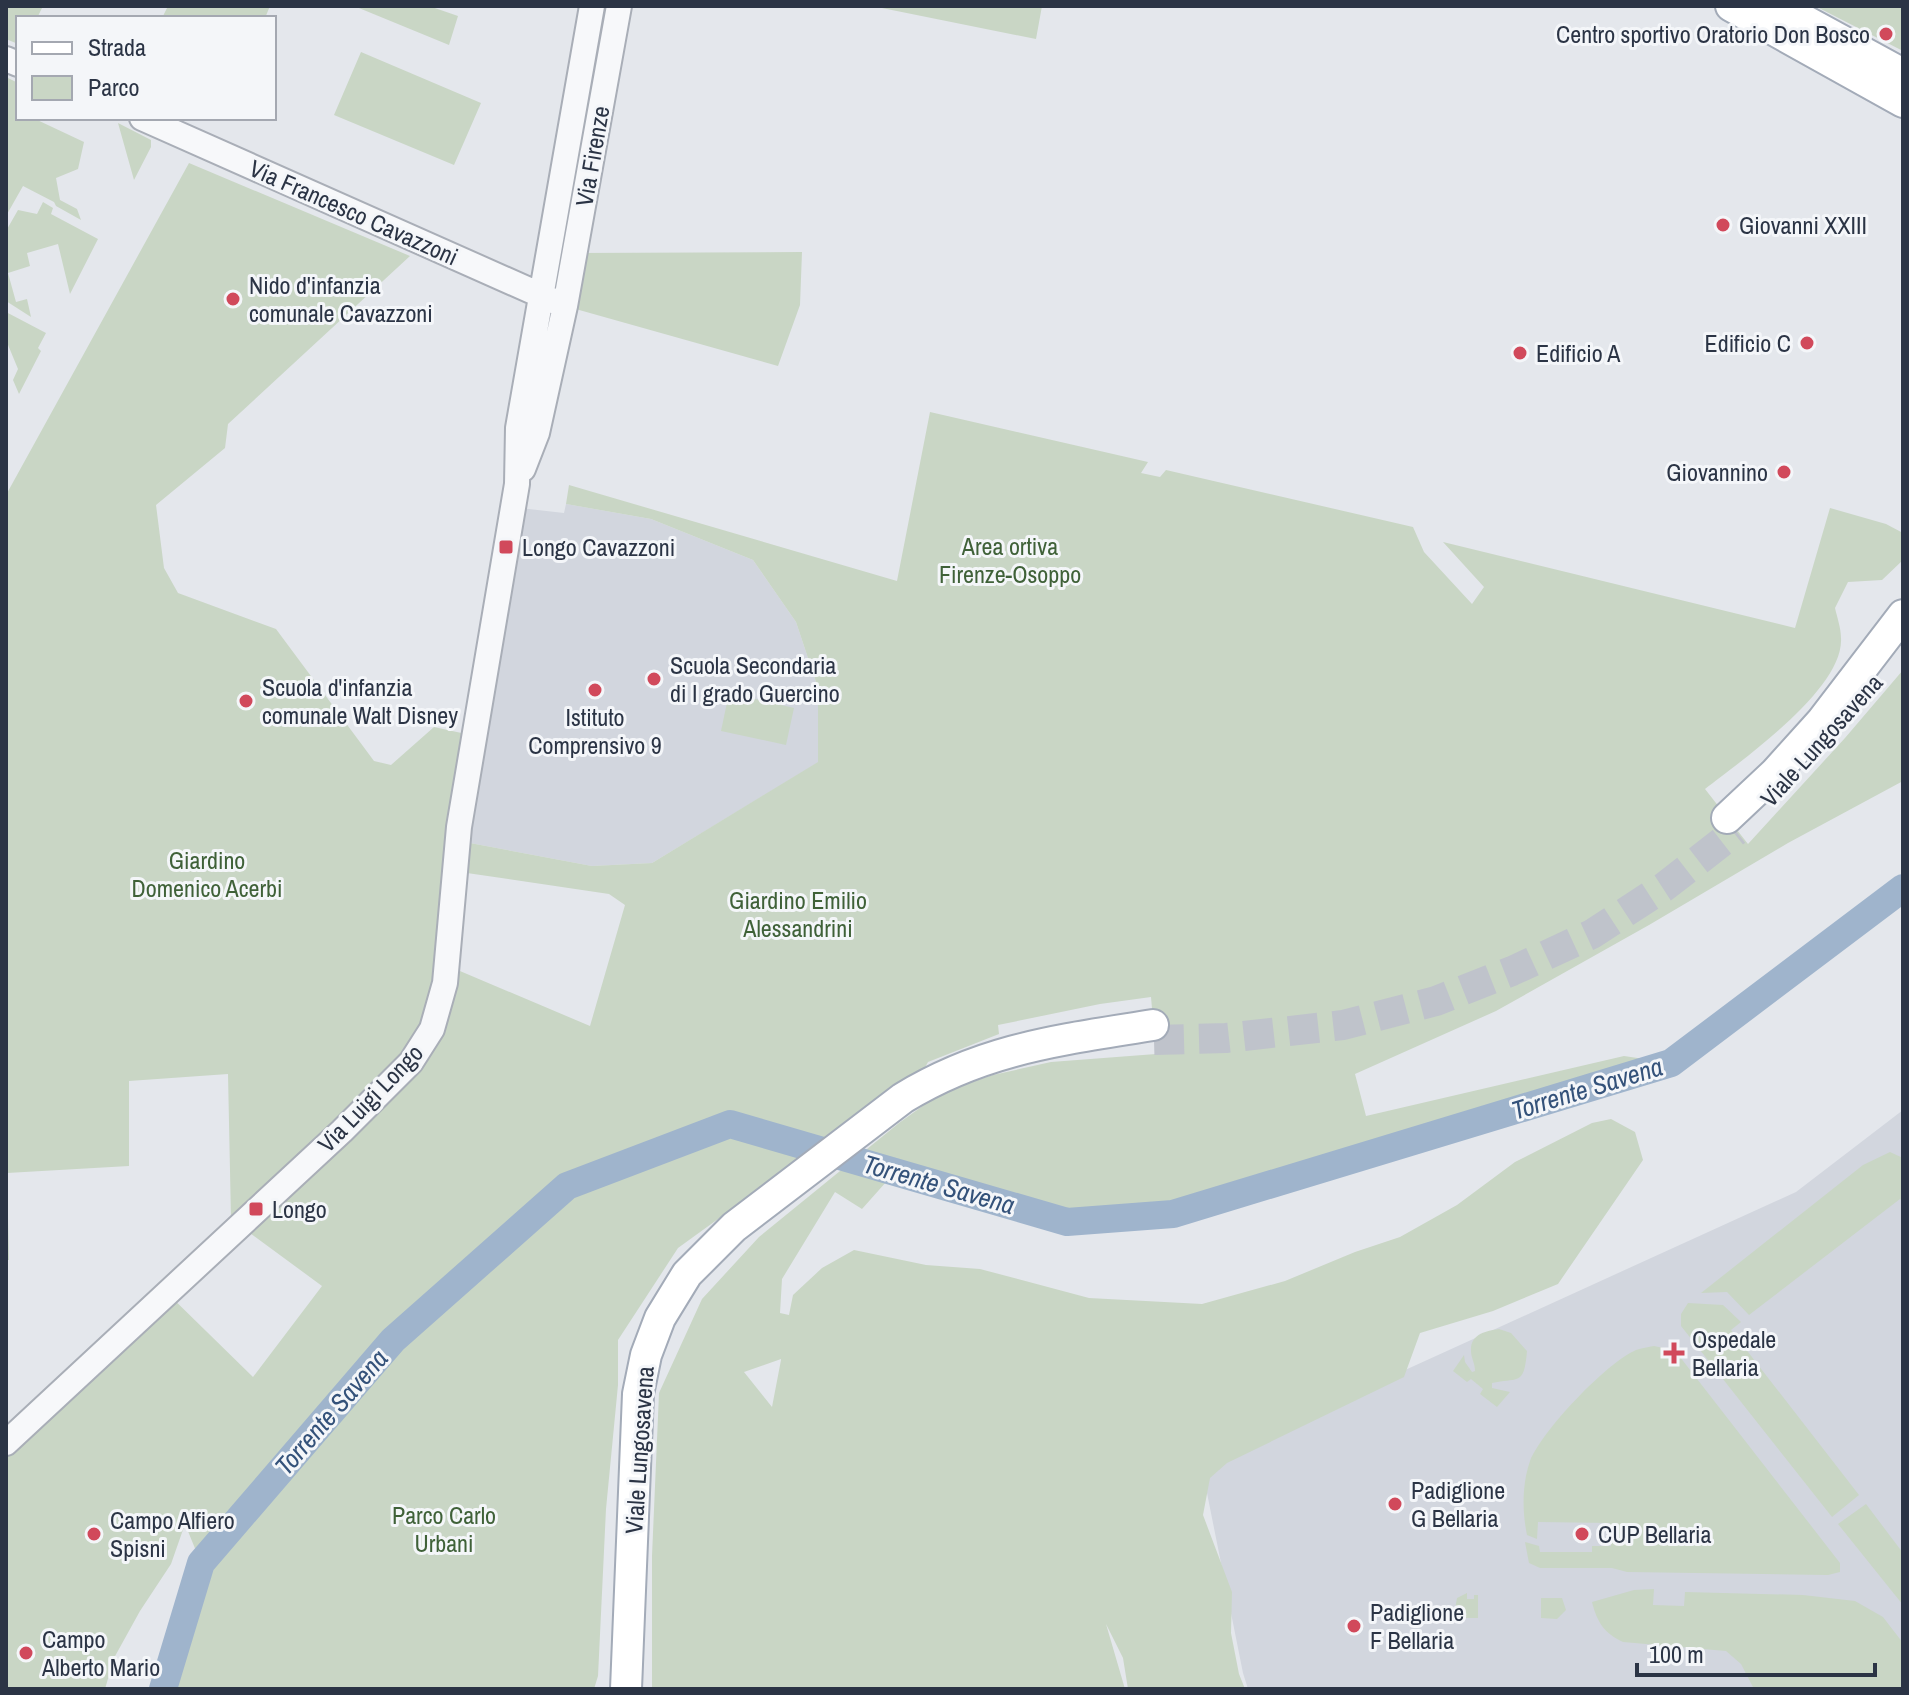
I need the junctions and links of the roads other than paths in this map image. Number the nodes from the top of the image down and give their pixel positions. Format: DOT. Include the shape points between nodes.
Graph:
graph roads {
  1 [pos="592,6"];
  2 [pos="619,6"];
  3 [pos="1731,6"];
  4 [pos="1778,6"];
  5 [pos="1903,74"];
  6 [pos="1903,102"];
  7 [pos="147,120"];
  8 [pos="543,295"];
  9 [pos="565,306"];
  10 [pos="517,484"];
  11 [pos="1903,615"];
  12 [pos="1903,647"];
  13 [pos="1154,1033"];
  14 [pos="6,1443"];
  15 [pos="626,1689"];
  1 -- 8 [label="street, Via Firenze"];
  2 -- 9 [label="street, Via Firenze"];
  3 -- 6 [label="main road"];
  4 -- 5 [label="main road"];
  7 -- 8 [label="street, Via Francesco Cavazzoni"];
  8 -- 9 [label="street, Via Francesco Cavazzoni"];
  8 -- 10 [label="street, Via Firenze" via="518,428"];
  9 -- 10 [label="street, Via Firenze" via="537,433"];
  10 -- 14 [label="street, Via Luigi Longo" via="459,827 445,983 432,1029 411,1062 342,1131"];
  11 -- 12 [label="main road, Viale Lungosavena" via="1821,722 1731,824 1834,733"];
  13 -- 15 [label="main road, Viale Lungosavena" via="1044,1043 951,1071 903,1098 734,1227 687,1274 660,1318 638,1394"];
}
